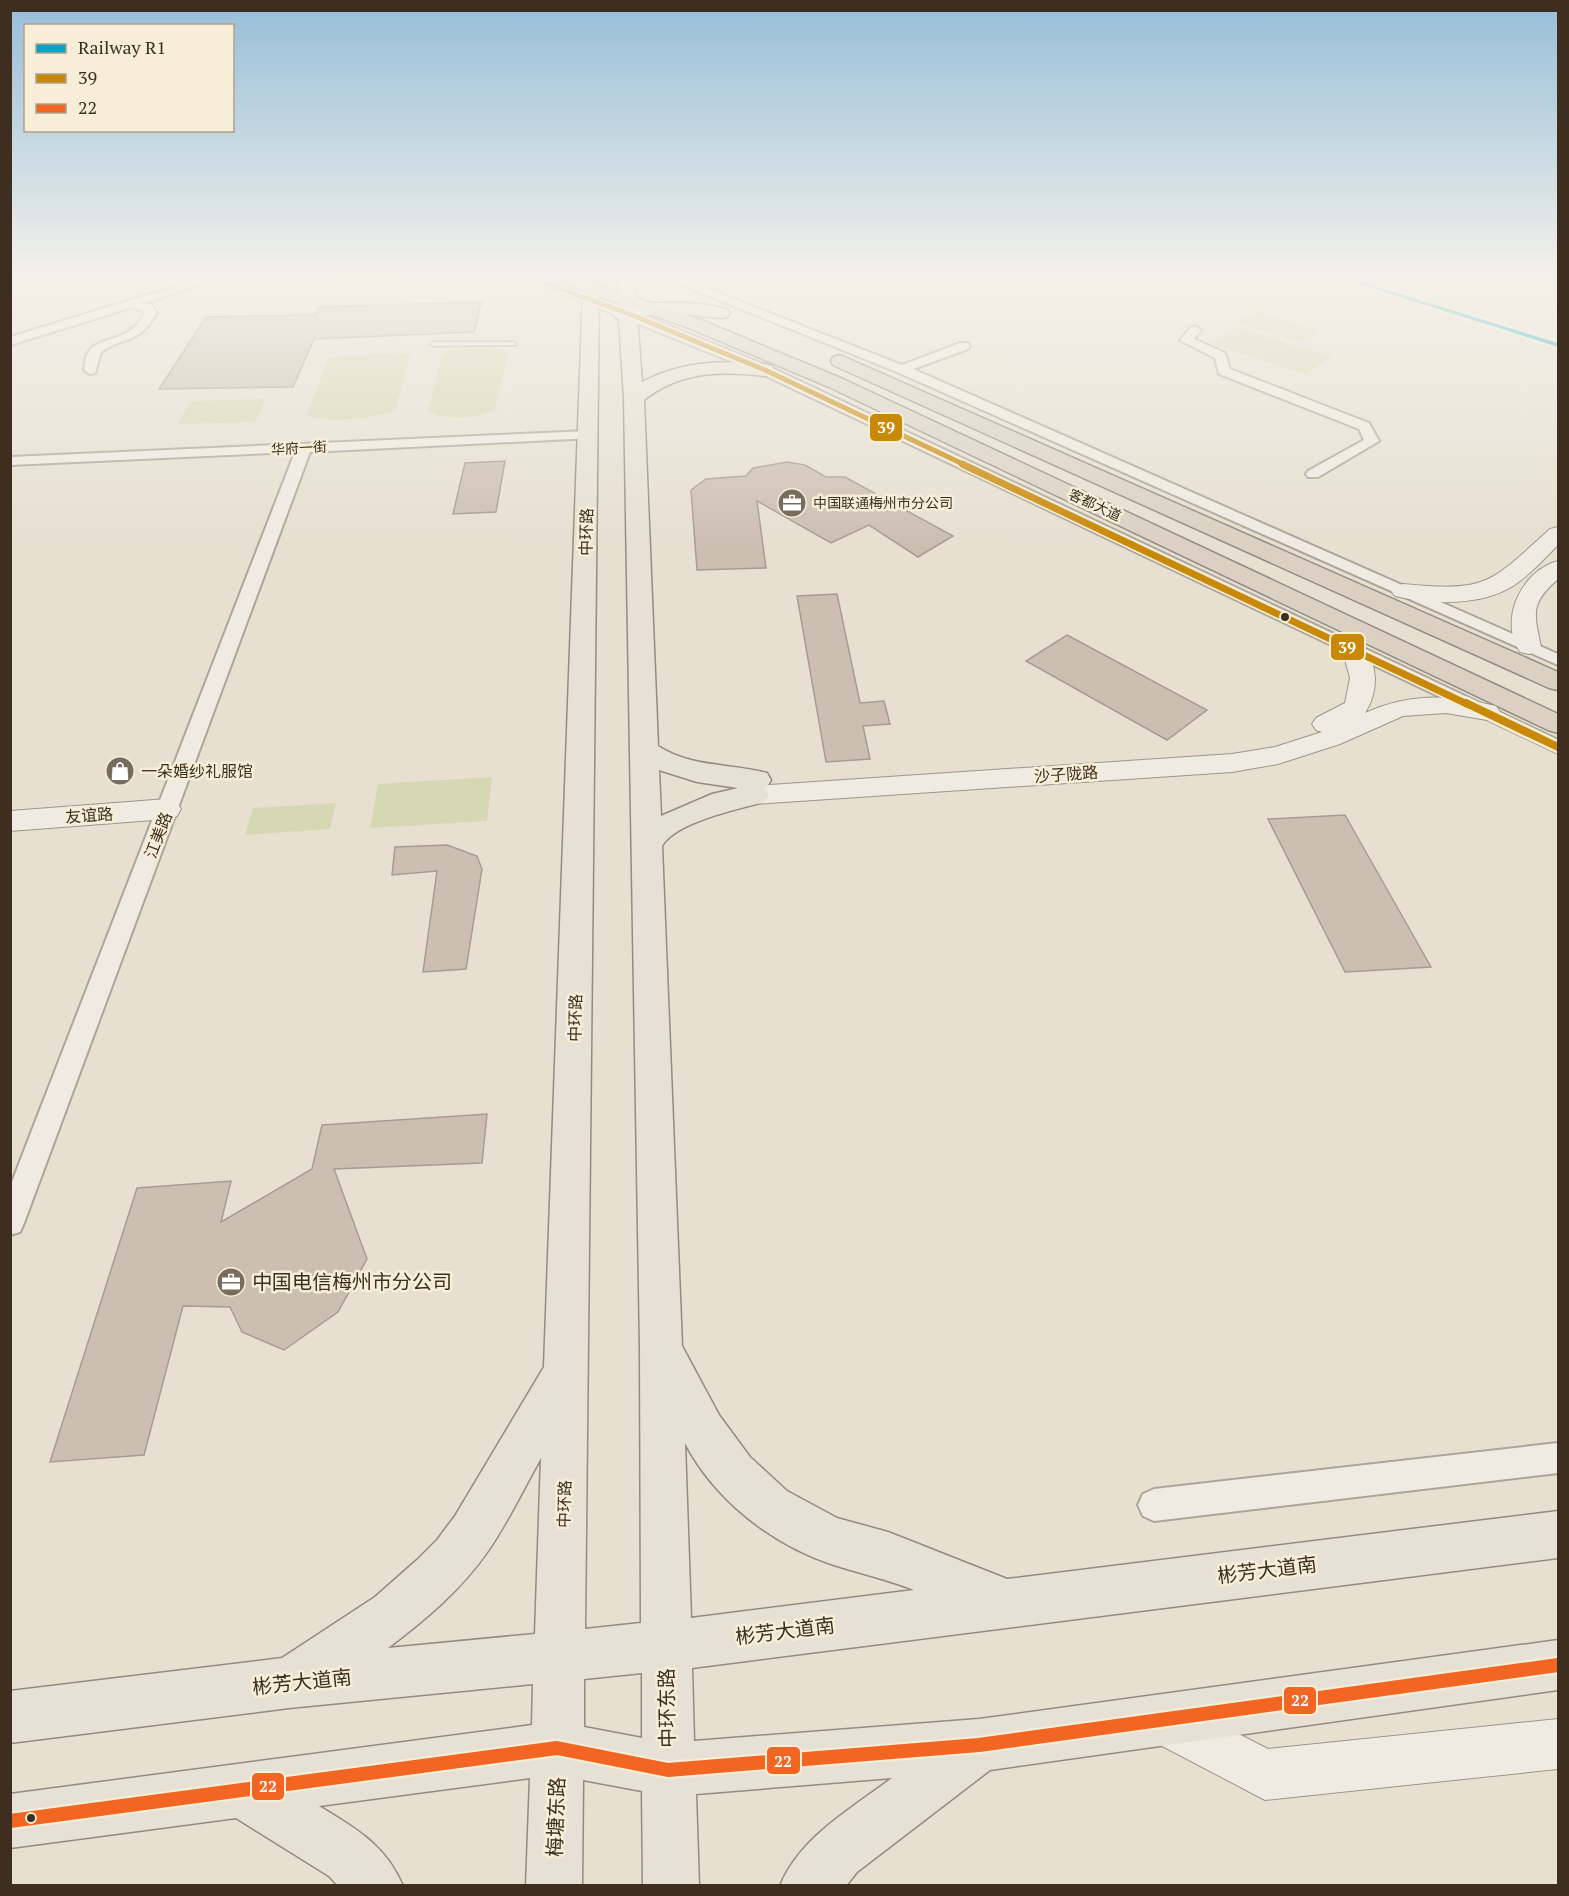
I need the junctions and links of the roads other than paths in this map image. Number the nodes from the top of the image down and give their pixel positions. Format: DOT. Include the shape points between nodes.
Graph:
graph roads {
  1 [pos="90,365"];
  2 [pos="590,365"];
  3 [pos="631,365"];
  4 [pos="749,365"];
  5 [pos="773,365"];
  6 [pos="774,365"];
  7 [pos="849,365"];
  8 [pos="892,365"];
  9 [pos="911,365"];
  10 [pos="1223,365"];
  11 [pos="902,369"];
  12 [pos="90,370"];
  13 [pos="916,394"];
  14 [pos="634,398"];
  15 [pos="970,399"];
  16 [pos="588,435"];
  17 [pos="304,448"];
  18 [pos="10,461"];
  19 [pos="1313,474"];
  20 [pos="1558,534"];
  21 [pos="1232,536"];
  22 [pos="1302,546"];
  23 [pos="1558,568"];
  24 [pos="1403,591"];
  25 [pos="1529,647"];
  26 [pos="1354,649"];
  27 [pos="1558,660"];
  28 [pos="1558,682"];
  29 [pos="1487,712"];
  30 [pos="1363,713"];
  31 [pos="1558,724"];
  32 [pos="1558,747"];
  33 [pos="643,749"];
  34 [pos="755,787"];
  35 [pos="164,819"];
  36 [pos="10,820"];
  37 [pos="10,839"];
  38 [pos="646,847"];
  39 [pos="10,1222"];
  40 [pos="661,1348"];
  41 [pos="567,1370"];
  42 [pos="1558,1458"];
  43 [pos="1154,1505"];
  44 [pos="1558,1534"];
  45 [pos="1008,1603"];
  46 [pos="666,1646"];
  47 [pos="560,1656"];
  48 [pos="1558,1665"];
  49 [pos="289,1683"];
  50 [pos="10,1717"];
  51 [pos="1161,1720"];
  52 [pos="979,1744"];
  53 [pos="1558,1744"];
  54 [pos="557,1748"];
  55 [pos="668,1770"];
  56 [pos="240,1790"];
  57 [pos="10,1821"];
  58 [pos="375,1886"];
  59 [pos="554,1886"];
  60 [pos="671,1886"];
  61 [pos="808,1886"];
  1 -- 12 [label="street"];
  2 -- 16 [label="main road, 中环路"];
  3 -- 14 [label="main road"];
  4 -- 14 [label="main road" via="679,372 647,386"];
  5 -- 26 [label="street"];
  6 -- 31 [label="highway, 客都大道" via="836,383"];
  7 -- 13 [label="highway, 客都大道"];
  8 -- 11 [label="street"];
  9 -- 11 [label="street"];
  10 -- 19 [label="street" via="1224,371 1364,426 1372,441"];
  11 -- 15 [label="street"];
  13 -- 15 [label="highway"];
  13 -- 21 [label="highway, 客都大道"];
  14 -- 33 [label="main road"];
  15 -- 22 [label="street"];
  16 -- 17 [label="street, 华府一街"];
  16 -- 41 [label="main road, 中环路"];
  17 -- 18 [label="street, 华府一街"];
  17 -- 35 [label="street, 江美路"];
  20 -- 24 [label="street" via="1504,581 1480,591"];
  21 -- 22 [label="highway"];
  21 -- 28 [label="highway, 客都大道"];
  22 -- 24 [label="street"];
  23 -- 25 [label="street" via="1530,592 1523,605"];
  24 -- 25 [label="street"];
  25 -- 27 [label="street"];
  26 -- 29 [label="street"];
  26 -- 30 [label="street" via="1362,663"];
  29 -- 30 [label="street, 沙子陇路" via="1446,705"];
  29 -- 32 [label="street"];
  30 -- 34 [label="street, 沙子陇路" via="1331,738 1278,755 1232,763"];
  33 -- 34 [label="main road" via="656,759"];
  33 -- 38 [label="main road"];
  34 -- 38 [label="main road" via="655,831"];
  35 -- 36 [label="street, 友谊路"];
  35 -- 37 [label="street, 友谊路"];
  35 -- 39 [label="street, 江美路"];
  38 -- 40 [label="main road"];
  40 -- 45 [label="main road" via="703,1431 734,1473 770,1508 830,1540 888,1556"];
  40 -- 46 [label="main road"];
  41 -- 47 [label="main road, 中环路"];
  41 -- 49 [label="main road" via="454,1558 416,1597 371,1632"];
  42 -- 43 [label="street"];
  44 -- 45 [label="main road, 彬芳大道南"];
  45 -- 46 [label="main road, 彬芳大道南"];
  46 -- 47 [label="main road, 彬芳大道南"];
  46 -- 55 [label="main road, 中环东路"];
  47 -- 49 [label="main road, 彬芳大道南"];
  47 -- 54 [label="main road, 中环路"];
  48 -- 51 [label="main road"];
  49 -- 50 [label="main road, 彬芳大道南"];
  51 -- 52 [label="main road"];
  51 -- 53 [label="street" via="1265,1775"];
  52 -- 55 [label="main road"];
  52 -- 61 [label="main road" via="838,1853"];
  54 -- 55 [label="main road"];
  54 -- 56 [label="main road"];
  54 -- 59 [label="main road, 梅塘东路"];
  55 -- 60 [label="main road"];
  56 -- 57 [label="main road"];
  56 -- 58 [label="main road" via="349,1856"];
}
